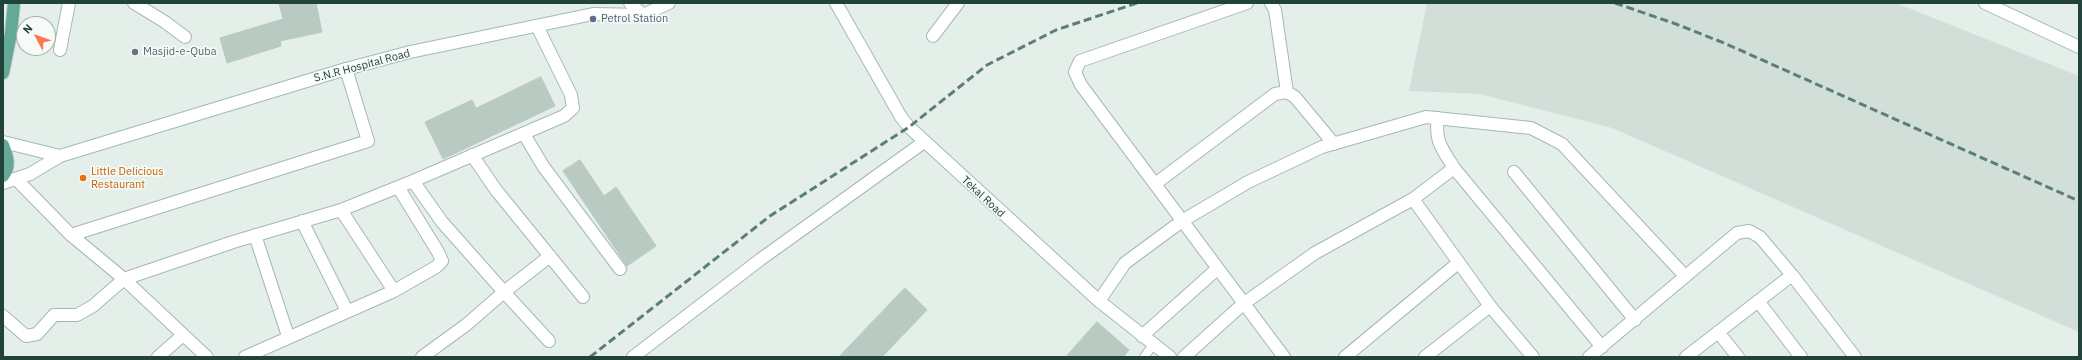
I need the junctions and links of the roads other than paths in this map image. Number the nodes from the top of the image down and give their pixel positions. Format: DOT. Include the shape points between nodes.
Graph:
graph roads {
  1 [pos="14,3"];
  2 [pos="69,3"];
  3 [pos="134,3"];
  4 [pos="630,3"];
  5 [pos="670,3"];
  6 [pos="836,3"];
  7 [pos="958,3"];
  8 [pos="1247,3"];
  9 [pos="1271,3"];
  10 [pos="1985,3"];
  11 [pos="643,15"];
  12 [pos="537,26"];
  13 [pos="933,36"];
  14 [pos="184,37"];
  15 [pos="2079,47"];
  16 [pos="60,50"];
  17 [pos="346,69"];
  18 [pos="3,73"];
  19 [pos="1287,92"];
  20 [pos="1438,118"];
  21 [pos="524,134"];
  22 [pos="3,142"];
  23 [pos="924,142"];
  24 [pos="1334,144"];
  25 [pos="3,145"];
  26 [pos="472,155"];
  27 [pos="60,156"];
  28 [pos="1454,168"];
  29 [pos="1514,172"];
  30 [pos="3,176"];
  31 [pos="16,178"];
  32 [pos="413,181"];
  33 [pos="3,183"];
  34 [pos="1155,184"];
  35 [pos="398,187"];
  36 [pos="1413,199"];
  37 [pos="341,210"];
  38 [pos="302,221"];
  39 [pos="1182,221"];
  40 [pos="71,235"];
  41 [pos="255,235"];
  42 [pos="550,256"];
  43 [pos="1458,263"];
  44 [pos="620,269"];
  45 [pos="1217,269"];
  46 [pos="1792,275"];
  47 [pos="1685,276"];
  48 [pos="124,279"];
  49 [pos="394,291"];
  50 [pos="504,292"];
  51 [pos="583,297"];
  52 [pos="1099,301"];
  53 [pos="1758,302"];
  54 [pos="1243,304"];
  55 [pos="1490,306"];
  56 [pos="347,311"];
  57 [pos="3,316"];
  58 [pos="1635,320"];
  59 [pos="1718,332"];
  60 [pos="183,335"];
  61 [pos="288,336"];
  62 [pos="1142,336"];
  63 [pos="549,341"];
  64 [pos="1602,347"];
  65 [pos="1161,353"];
  66 [pos="158,357"];
  67 [pos="207,357"];
  68 [pos="245,357"];
  69 [pos="422,357"];
  70 [pos="633,357"];
  71 [pos="1144,357"];
  72 [pos="1184,357"];
  73 [pos="1284,357"];
  74 [pos="1345,357"];
  75 [pos="1425,357"];
  76 [pos="1533,357"];
  77 [pos="1589,357"];
  78 [pos="1686,357"];
  79 [pos="1738,357"];
  80 [pos="1801,357"];
  81 [pos="1855,357"];
  1 -- 18 [label="main road"];
  2 -- 16 [label="street"];
  3 -- 14 [label="street"];
  4 -- 11 [label="street"];
  5 -- 11 [label="street, S.N.R Hospital Road"];
  6 -- 23 [label="street, Tekal Road" via="901,117"];
  7 -- 13 [label="street"];
  8 -- 34 [label="street" via="1080,60 1075,72 1081,85"];
  9 -- 19 [label="street" via="1275,10"];
  10 -- 15 [label="street"];
  11 -- 12 [label="street, S.N.R Hospital Road" via="593,14"];
  12 -- 17 [label="street, S.N.R Hospital Road" via="410,52"];
  12 -- 21 [label="street" via="571,95 573,108 564,116"];
  17 -- 27 [label="street, S.N.R Hospital Road"];
  17 -- 40 [label="street" via="368,141"];
  19 -- 24 [label="street"];
  19 -- 34 [label="street" via="1275,94"];
  20 -- 24 [label="street" via="1426,117"];
  20 -- 28 [label="street" via="1435,132 1440,146"];
  20 -- 47 [label="street" via="1531,128 1562,144"];
  21 -- 26 [label="street"];
  21 -- 44 [label="street" via="543,166"];
  22 -- 27 [label="street"];
  23 -- 52 [label="street, Tekal Road"];
  23 -- 70 [label="street" via="761,259"];
  24 -- 39 [label="street" via="1322,147 1248,182"];
  25 -- 30 [label="main road" via="8,157 6,173"];
  26 -- 32 [label="street"];
  26 -- 42 [label="street" via="496,190"];
  27 -- 31 [label="street, S.N.R Hospital Road" via="30,174"];
  28 -- 36 [label="street"];
  28 -- 64 [label="street"];
  29 -- 58 [label="street"];
  31 -- 33 [label="street, S.N.R Hospital Road"];
  31 -- 40 [label="street"];
  32 -- 35 [label="street"];
  32 -- 50 [label="street" via="442,222"];
  34 -- 39 [label="street"];
  35 -- 37 [label="street"];
  35 -- 49 [label="street" via="442,261 436,268"];
  36 -- 43 [label="street"];
  36 -- 54 [label="street" via="1315,253"];
  37 -- 38 [label="street"];
  37 -- 49 [label="street"];
  38 -- 41 [label="street"];
  38 -- 56 [label="street"];
  39 -- 45 [label="street"];
  39 -- 52 [label="street" via="1125,263"];
  40 -- 48 [label="street"];
  41 -- 48 [label="street"];
  41 -- 61 [label="street"];
  42 -- 50 [label="street"];
  42 -- 51 [label="street"];
  43 -- 55 [label="street"];
  43 -- 74 [label="street"];
  45 -- 54 [label="street"];
  45 -- 62 [label="street"];
  46 -- 47 [label="street" via="1760,237 1749,231 1737,234"];
  46 -- 53 [label="street"];
  46 -- 81 [label="street"];
  47 -- 58 [label="street"];
  48 -- 57 [label="street" via="93,306 77,315 54,315 37,334 26,336"];
  48 -- 60 [label="street"];
  49 -- 56 [label="street"];
  50 -- 63 [label="street"];
  50 -- 69 [label="street" via="466,325"];
  52 -- 62 [label="street, Tekal Road"];
  53 -- 59 [label="street"];
  53 -- 80 [label="street"];
  54 -- 72 [label="street"];
  54 -- 73 [label="street"];
  55 -- 75 [label="street"];
  55 -- 76 [label="street"];
  56 -- 61 [label="street"];
  58 -- 64 [label="street"];
  59 -- 78 [label="street"];
  59 -- 79 [label="street"];
  60 -- 66 [label="street"];
  60 -- 67 [label="street"];
  61 -- 68 [label="street"];
  62 -- 65 [label="street, Tekal Road"];
  64 -- 77 [label="street"];
  65 -- 71 [label="lane"];
}
